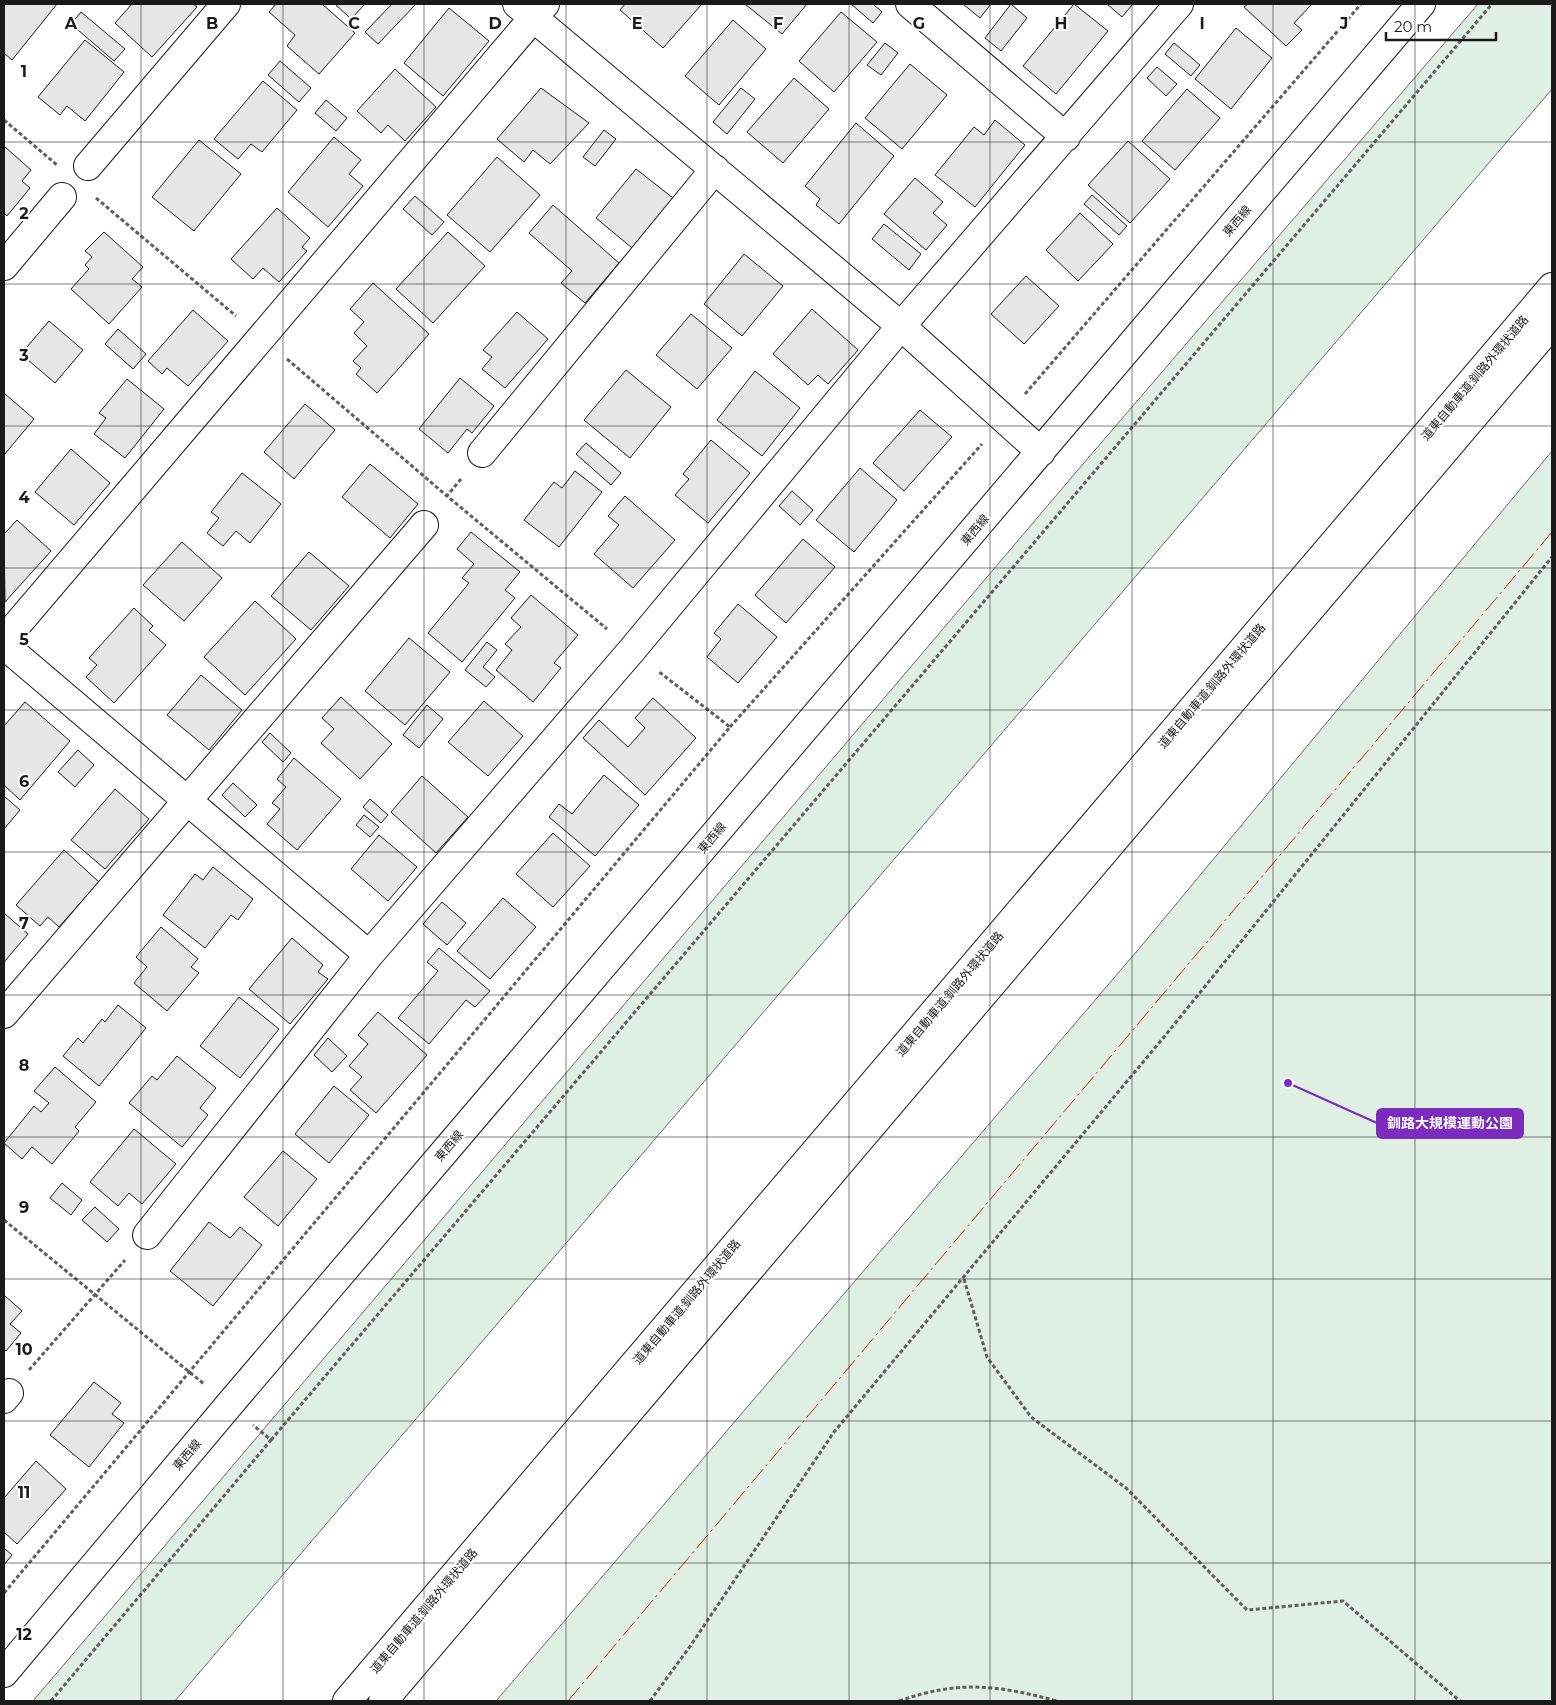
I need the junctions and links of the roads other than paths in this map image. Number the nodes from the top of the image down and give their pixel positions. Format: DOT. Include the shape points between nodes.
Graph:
graph roads {
  1 [pos="226,4"];
  2 [pos="910,4"];
  3 [pos="1179,4"];
  4 [pos="1421,4"];
  5 [pos="532,8"];
  6 [pos="1066,137"];
  7 [pos="88,166"];
  8 [pos="715,170"];
  9 [pos="62,197"];
  10 [pos="4,266"];
  11 [pos="1552,287"];
  12 [pos="1552,324"];
  13 [pos="901,326"];
  14 [pos="1041,452"];
  15 [pos="482,453"];
  16 [pos="424,525"];
  17 [pos="4,640"];
  18 [pos="4,645"];
  19 [pos="186,801"];
  20 [pos="369,955"];
  21 [pos="4,1014"];
  22 [pos="147,1234"];
  23 [pos="4,1673"];
  24 [pos="347,1701"];
  25 [pos="383,1701"];
  1 -- 7 [label="main road"];
  2 -- 6 [label="main road"];
  3 -- 6 [label="main road"];
  4 -- 14 [label="main road, 東西線"];
  5 -- 8 [label="main road"];
  5 -- 17 [label="main road" via="263,338"];
  6 -- 13 [label="main road"];
  8 -- 13 [label="main road"];
  8 -- 15 [label="main road"];
  9 -- 10 [label="main road"];
  11 -- 24 [label="main road, 道東自動車道;釧路外環状道路"];
  12 -- 25 [label="main road, 道東自動車道;釧路外環状道路"];
  13 -- 14 [label="main road"];
  13 -- 20 [label="main road" via="632,650"];
  14 -- 23 [label="main road, 東西線"];
  16 -- 19 [label="main road"];
  18 -- 19 [label="main road"];
  19 -- 20 [label="main road"];
  19 -- 21 [label="main road"];
  20 -- 22 [label="main road"];
}
